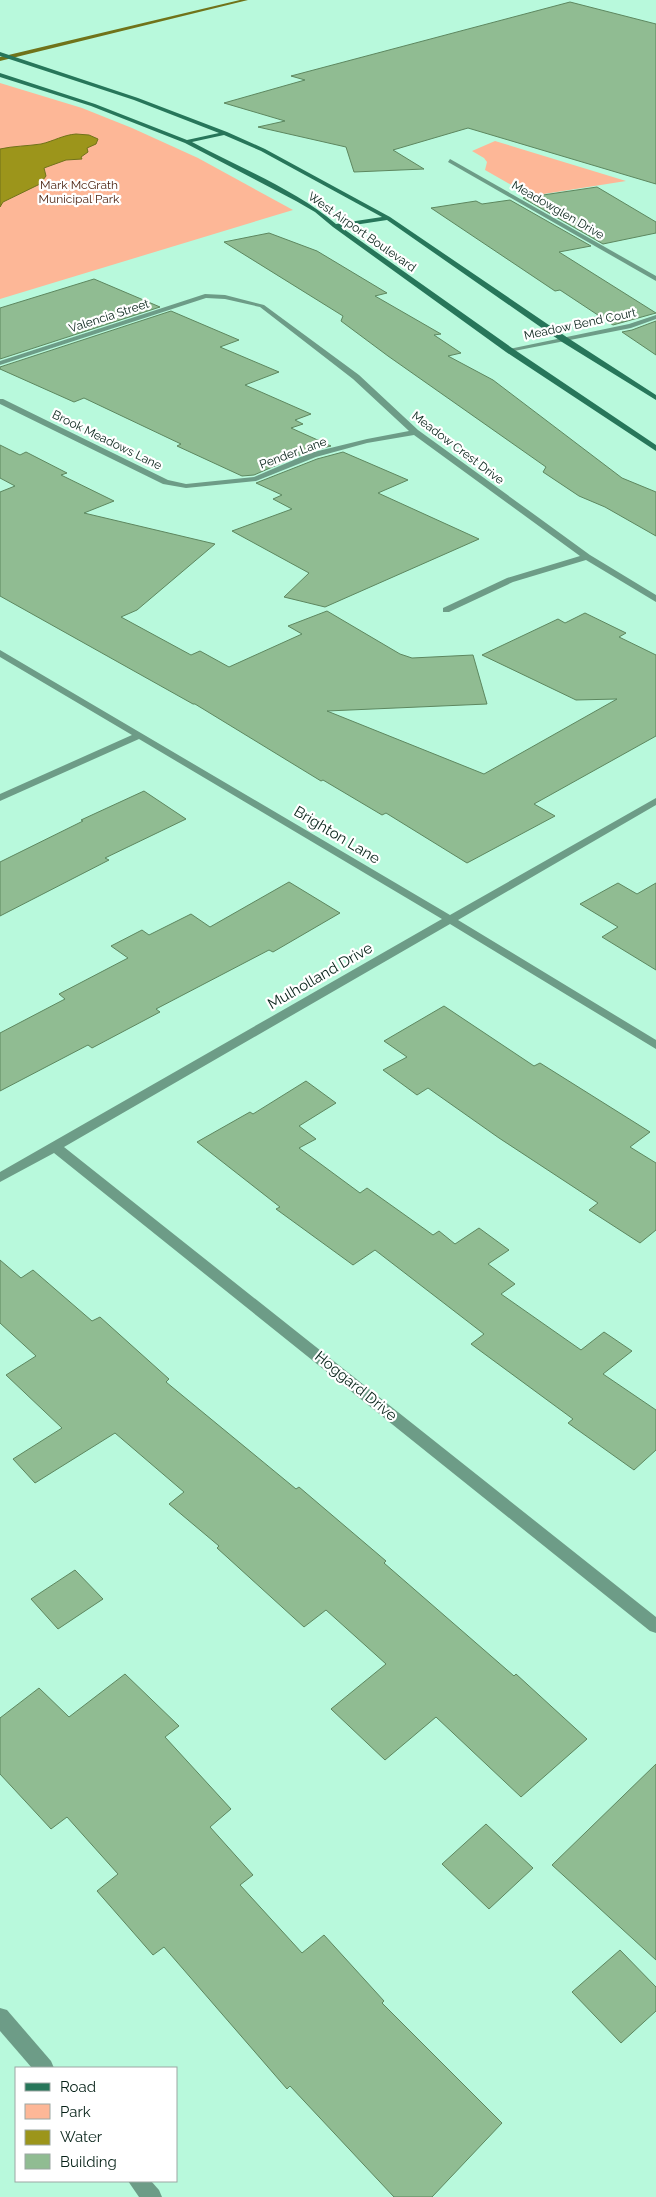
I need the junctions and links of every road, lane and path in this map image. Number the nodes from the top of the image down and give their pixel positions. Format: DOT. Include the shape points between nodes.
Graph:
graph roads {
  1 [pos="0,54"];
  2 [pos="0,75"];
  3 [pos="225,133"];
  4 [pos="187,142"];
  5 [pos="450,161"];
  6 [pos="388,218"];
  7 [pos="335,226"];
  8 [pos="656,279"];
  9 [pos="225,297"];
  10 [pos="656,317"];
  11 [pos="565,340"];
  12 [pos="509,350"];
  13 [pos="0,363"];
  14 [pos="656,398"];
  15 [pos="0,400"];
  16 [pos="415,432"];
  17 [pos="656,449"];
  18 [pos="207,486"];
  19 [pos="587,557"];
  20 [pos="656,599"];
  21 [pos="446,610"];
  22 [pos="0,653"];
  23 [pos="140,735"];
  24 [pos="0,798"];
  25 [pos="656,801"];
  26 [pos="449,919"];
  27 [pos="656,1045"];
  28 [pos="55,1146"];
  29 [pos="0,1178"];
  30 [pos="656,1626"];
  31 [pos="0,2017"];
  32 [pos="43,2067"];
  33 [pos="139,2182"];
  34 [pos="152,2197"];
  1 -- 3 [label="main road, West Airport Boulevard" via="136,99"];
  2 -- 4 [label="main road, West Airport Boulevard" via="93,104"];
  3 -- 4 [label="main road"];
  3 -- 6 [label="main road, West Airport Boulevard"];
  4 -- 7 [label="main road, West Airport Boulevard" via="298,200"];
  5 -- 8 [label="street, Meadowglen Drive"];
  6 -- 7 [label="main road"];
  6 -- 11 [label="main road, West Airport Boulevard"];
  7 -- 12 [label="main road, West Airport Boulevard"];
  9 -- 13 [label="street, Valencia Street" via="205,296"];
  9 -- 16 [label="street, Meadow Crest Drive" via="262,306 356,377"];
  10 -- 11 [label="street, Meadow Bend Court" via="631,326"];
  11 -- 12 [label="street, Meadow Bend Court"];
  11 -- 14 [label="main road, West Airport Boulevard"];
  12 -- 17 [label="main road, West Airport Boulevard"];
  15 -- 18 [label="street, Brook Meadows Lane" via="166,482"];
  16 -- 18 [label="street, Pender Lane" via="312,455 256,479"];
  16 -- 19 [label="street, Meadow Crest Drive"];
  19 -- 20 [label="street, Meadow Crest Drive"];
  19 -- 21 [label="street" via="510,580"];
  22 -- 23 [label="street, Brighton Lane"];
  23 -- 24 [label="street"];
  23 -- 26 [label="street, Brighton Lane"];
  25 -- 26 [label="street, Mulholland Drive"];
  26 -- 27 [label="street, Brighton Lane"];
  26 -- 28 [label="street, Mulholland Drive"];
  28 -- 29 [label="street, Mulholland Drive"];
  28 -- 30 [label="street, Hoggard Drive"];
  31 -- 32 [label="street"];
  33 -- 34 [label="street"];
}
